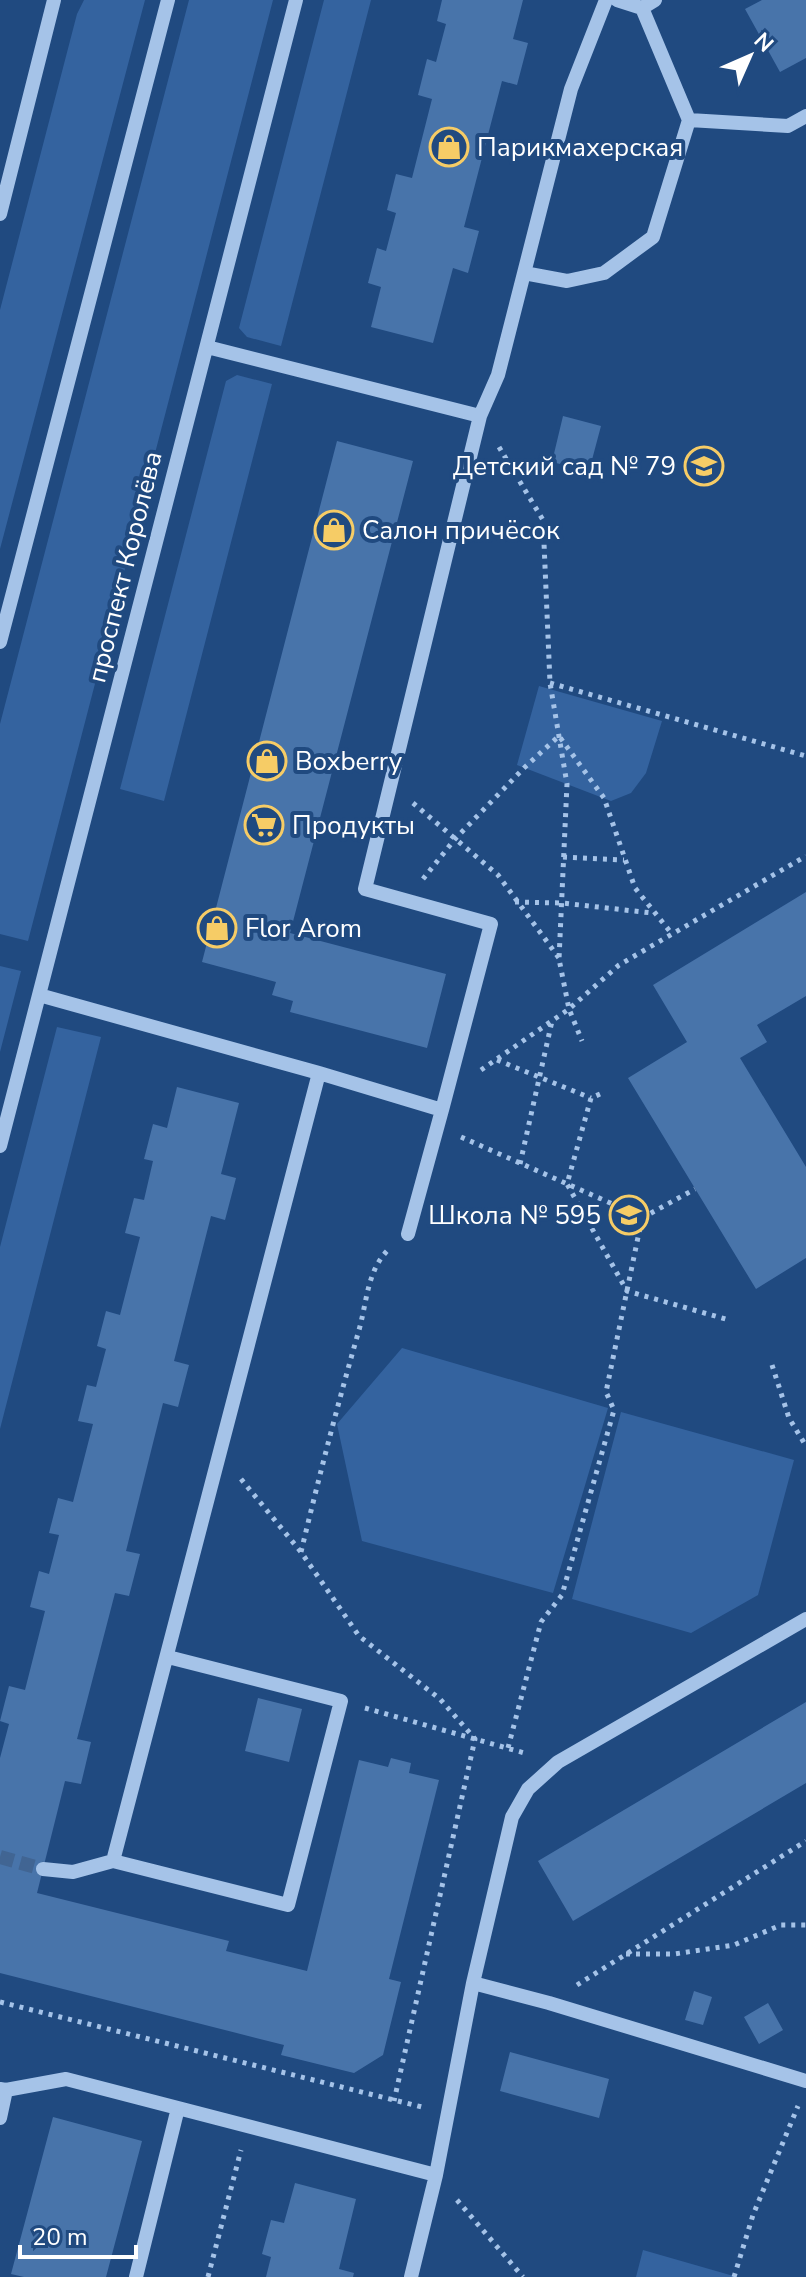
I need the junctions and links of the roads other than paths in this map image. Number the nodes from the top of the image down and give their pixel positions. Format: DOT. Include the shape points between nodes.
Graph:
graph roads {
  1 [pos="54,0"];
  2 [pos="168,0"];
  3 [pos="296,0"];
  4 [pos="606,0"];
  5 [pos="617,0"];
  6 [pos="648,4"];
  7 [pos="806,116"];
  8 [pos="689,120"];
  9 [pos="0,214"];
  10 [pos="524,273"];
  11 [pos="207,347"];
  12 [pos="480,416"];
  13 [pos="0,642"];
  14 [pos="39,995"];
  15 [pos="319,1073"];
  16 [pos="442,1110"];
  17 [pos="0,1146"];
  18 [pos="408,1234"];
  19 [pos="806,1619"];
  20 [pos="168,1657"];
  21 [pos="113,1861"];
  22 [pos="43,1869"];
  23 [pos="473,1983"];
  24 [pos="806,2081"];
  25 [pos="3,2089"];
  26 [pos="178,2108"];
  27 [pos="0,2118"];
  28 [pos="436,2175"];
  29 [pos="136,2277"];
  30 [pos="411,2277"];
  1 -- 9 [label="street"];
  2 -- 13 [label="street"];
  3 -- 11 [label="street, проспект Королёва"];
  4 -- 10 [label="street" via="571,89"];
  5 -- 6 [label="street"];
  6 -- 8 [label="street"];
  7 -- 8 [label="street" via="788,126"];
  8 -- 10 [label="street" via="653,237 604,273 567,281"];
  10 -- 12 [label="street" via="498,375"];
  11 -- 12 [label="street"];
  11 -- 14 [label="street, проспект Королёва"];
  12 -- 16 [label="street" via="365,889 491,924"];
  14 -- 15 [label="street"];
  14 -- 17 [label="street, проспект Королёва"];
  15 -- 16 [label="street"];
  15 -- 20 [label="street"];
  16 -- 18 [label="street"];
  19 -- 23 [label="street" via="558,1762 528,1789 512,1817"];
  20 -- 21 [label="street"];
  20 -- 21 [label="street" via="341,1701 288,1905"];
  21 -- 22 [label="street" via="73,1872"];
  23 -- 24 [label="street"];
  23 -- 28 [label="street"];
  25 -- 26 [label="street" via="66,2079"];
  25 -- 27 [label="street"];
  26 -- 28 [label="street"];
  26 -- 29 [label="street"];
  28 -- 30 [label="street"];
}
